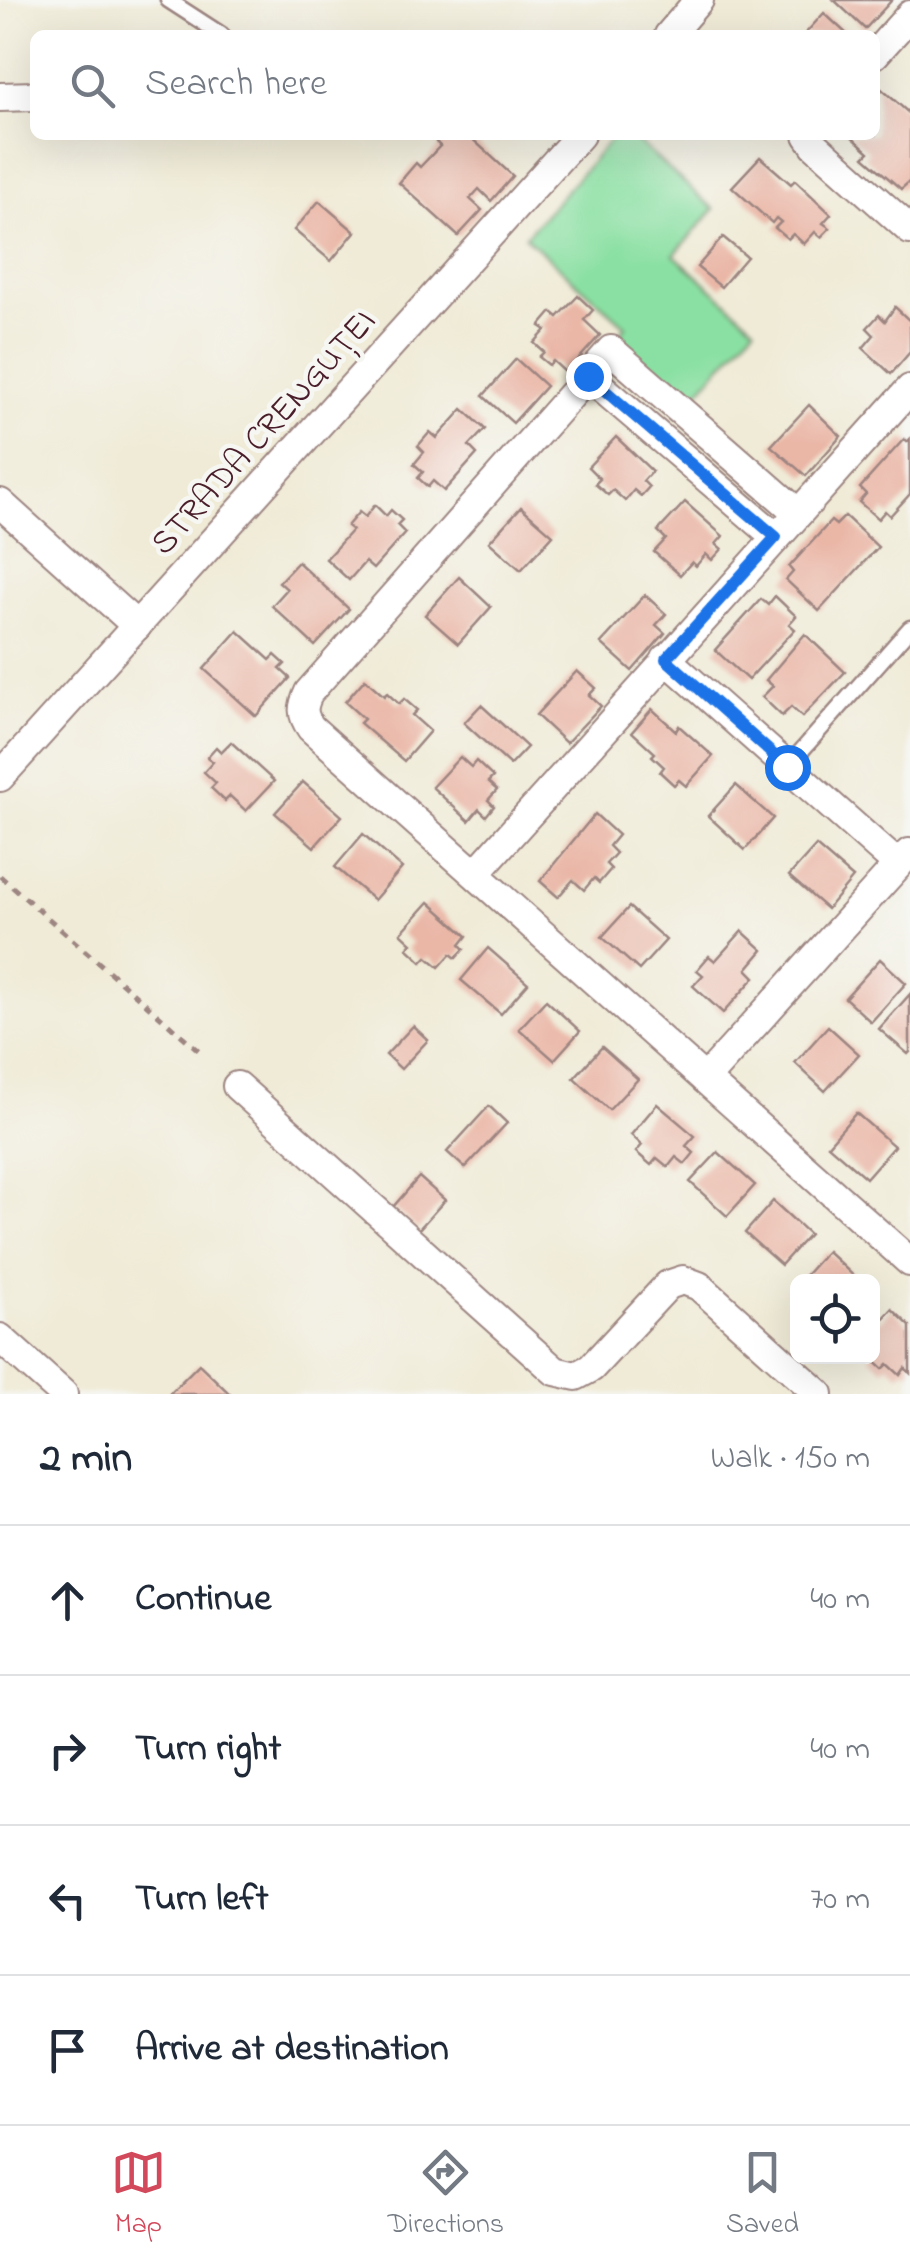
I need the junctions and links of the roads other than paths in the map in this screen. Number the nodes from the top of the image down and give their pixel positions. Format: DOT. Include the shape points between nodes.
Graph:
graph roads {
  1 [pos="168,0"];
  2 [pos="699,0"];
  3 [pos="910,16"];
  4 [pos="214,30"];
  5 [pos="673,30"];
  6 [pos="880,49"];
  7 [pos="30,96"];
  8 [pos="0,97"];
  9 [pos="575,140"];
  10 [pos="812,140"];
  11 [pos="910,230"];
  12 [pos="588,376"];
  13 [pos="910,390"];
  14 [pos="0,503"];
  15 [pos="798,513"];
  16 [pos="776,537"];
  17 [pos="137,626"];
  18 [pos="910,628"];
  19 [pos="666,659"];
  20 [pos="787,767"];
  21 [pos="0,777"];
  22 [pos="904,858"];
  23 [pos="476,873"];
  24 [pos="706,1079"];
  25 [pos="237,1086"];
  26 [pos="910,1262"];
  27 [pos="0,1338"];
  28 [pos="64,1394"];
  29 [pos="820,1394"];
  1 -- 4 [label="lane"];
  2 -- 5 [label="street"];
  3 -- 6 [label="street"];
  7 -- 8 [label="street"];
  9 -- 17 [label="street, STRADA CRENGUȚEI"];
  10 -- 11 [label="street"];
  12 -- 15 [label="street" via="611,350"];
  12 -- 16 [label="street"];
  12 -- 23 [label="street" via="302,708 311,728"];
  13 -- 15 [label="street"];
  14 -- 17 [label="street"];
  15 -- 16 [label="street"];
  16 -- 19 [label="street"];
  17 -- 21 [label="street, STRADA CRENGUȚEI"];
  18 -- 20 [label="lane"];
  19 -- 20 [label="street"];
  19 -- 23 [label="street"];
  20 -- 22 [label="street"];
  22 -- 24 [label="street"];
  23 -- 24 [label="street"];
  24 -- 26 [label="street"];
  25 -- 29 [label="street" via="555,1371 576,1376 591,1368 668,1285 683,1280 699,1286"];
  27 -- 28 [label="street"];
}
